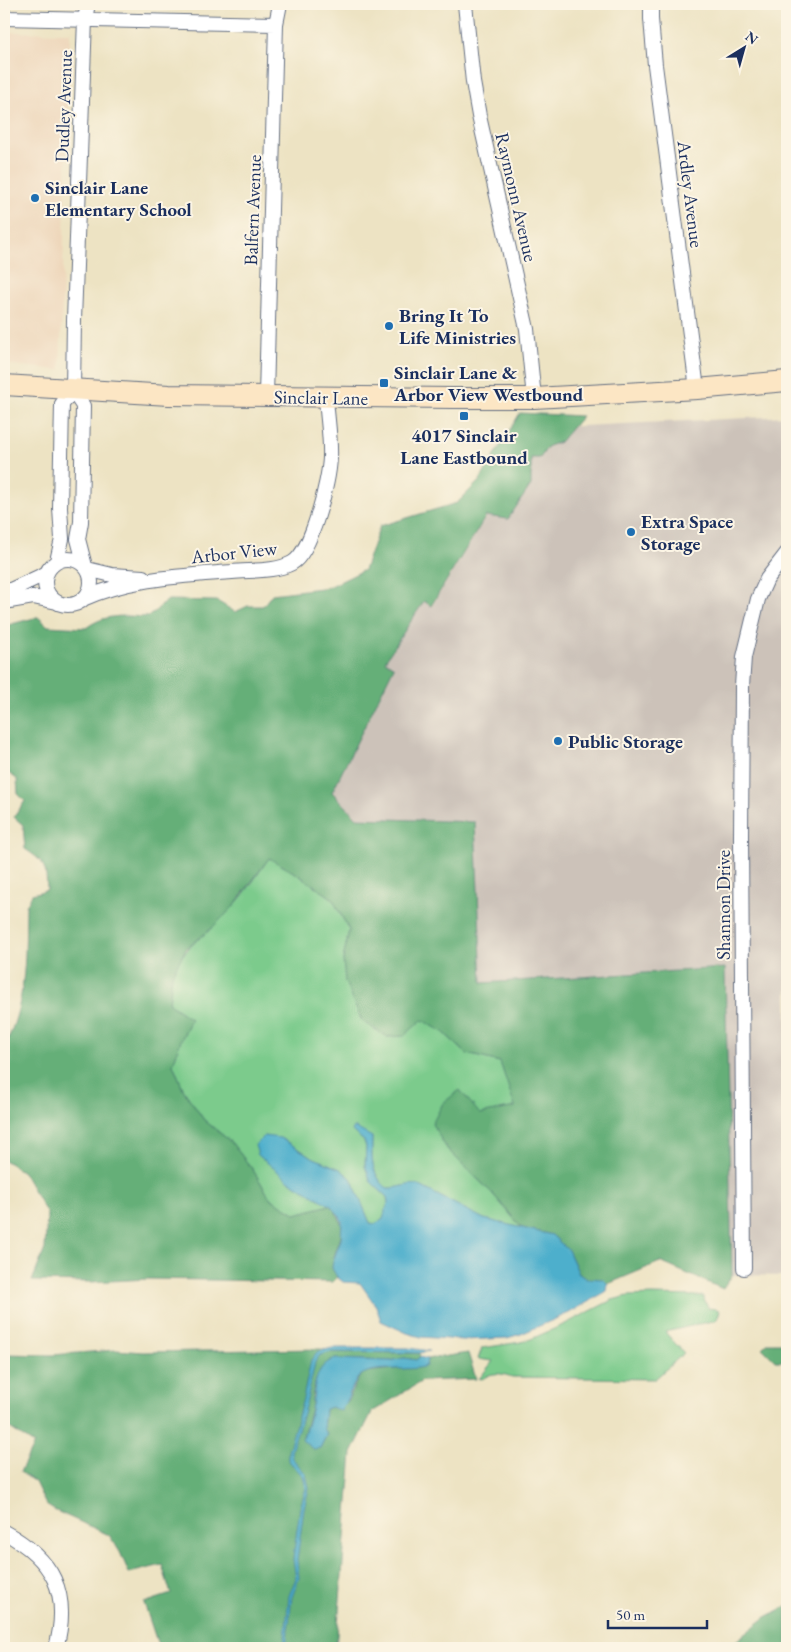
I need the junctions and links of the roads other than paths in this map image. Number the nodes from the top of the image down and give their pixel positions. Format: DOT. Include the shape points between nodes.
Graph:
graph roads {
  1 [pos="88,4"];
  2 [pos="280,4"];
  3 [pos="465,4"];
  4 [pos="652,4"];
  5 [pos="4,18"];
  6 [pos="85,19"];
  7 [pos="276,24"];
  8 [pos="787,382"];
  9 [pos="4,385"];
  10 [pos="698,389"];
  11 [pos="73,391"];
  12 [pos="266,396"];
  13 [pos="326,397"];
  14 [pos="534,398"];
  15 [pos="787,553"];
  16 [pos="57,561"];
  17 [pos="86,567"];
  18 [pos="47,573"];
  19 [pos="154,578"];
  20 [pos="4,593"];
  21 [pos="83,599"];
  22 [pos="4,602"];
  23 [pos="58,602"];
  24 [pos="744,1268"];
  25 [pos="4,1532"];
  26 [pos="56,1648"];
  1 -- 6 [label="street, Dudley Avenue"];
  2 -- 7 [label="street, Balfern Avenue"];
  3 -- 14 [label="street, Raymonn Avenue" via="473,82 527,329"];
  4 -- 10 [label="street, Ardley Avenue" via="650,20 655,65"];
  5 -- 6 [label="street"];
  6 -- 7 [label="street"];
  6 -- 11 [label="street, Dudley Avenue"];
  7 -- 12 [label="street, Balfern Avenue"];
  8 -- 10 [label="main road, Sinclair Lane"];
  9 -- 11 [label="main road, Sinclair Lane"];
  10 -- 14 [label="main road, Sinclair Lane"];
  11 -- 12 [label="main road, Sinclair Lane"];
  11 -- 16 [label="street" via="62,404 62,540"];
  11 -- 17 [label="street" via="83,406 82,504 78,539"];
  12 -- 13 [label="main road, Sinclair Lane"];
  13 -- 14 [label="main road, Sinclair Lane"];
  13 -- 19 [label="street, Arbor View" via="330,458 313,533 301,555 293,562 270,569"];
  15 -- 24 [label="street, Shannon Drive" via="758,599 744,657 742,686"];
  16 -- 17 [label="street" via="72,559"];
  16 -- 18 [label="street"];
  17 -- 19 [label="street, Arbor View" via="112,575"];
  17 -- 21 [label="street" via="91,584"];
  18 -- 20 [label="street"];
  18 -- 23 [label="street" via="48,593"];
  19 -- 21 [label="street, Arbor View"];
  21 -- 23 [label="street" via="71,605"];
  22 -- 23 [label="street" via="33,597"];
  25 -- 26 [label="street" via="42,1559 54,1579 62,1614"];
}
